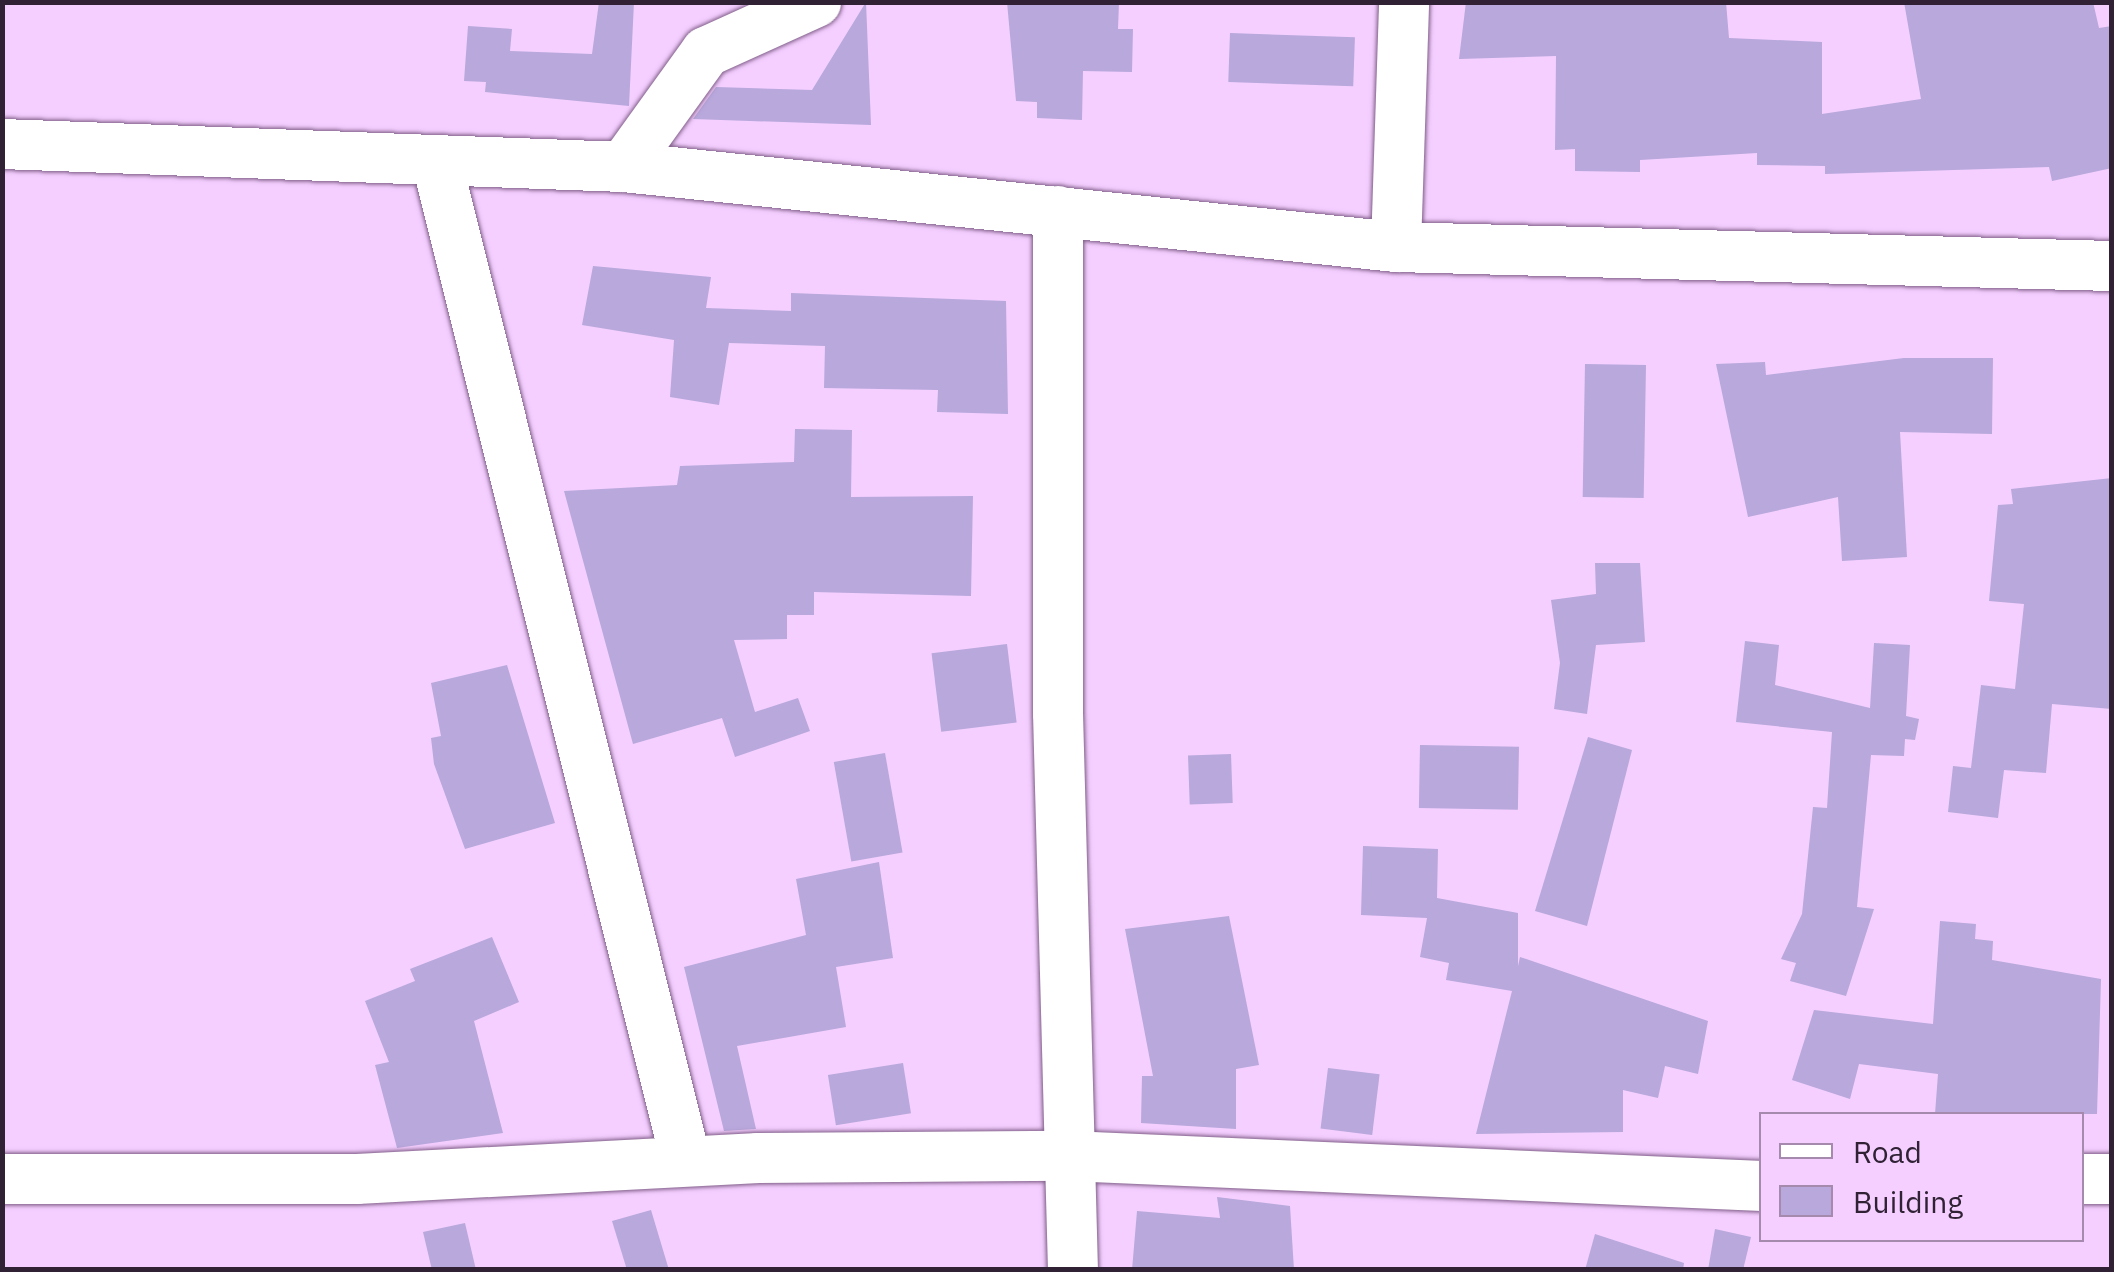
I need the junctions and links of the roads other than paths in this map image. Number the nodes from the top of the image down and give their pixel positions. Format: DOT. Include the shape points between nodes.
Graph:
graph roads {
  1 [pos="816,2"];
  2 [pos="1404,2"];
  3 [pos="2,144"];
  4 [pos="623,166"];
  5 [pos="438,167"];
  6 [pos="1058,211"];
  7 [pos="1396,247"];
  8 [pos="2112,266"];
  9 [pos="1069,1156"];
  10 [pos="686,1161"];
  11 [pos="2084,1179"];
  12 [pos="2112,1179"];
  13 [pos="2,1180"];
  14 [pos="1759,1186"];
  15 [pos="1073,1270"];
  1 -- 4 [label="street" via="706,52"];
  2 -- 7 [label="street"];
  3 -- 5 [label="street"];
  4 -- 5 [label="street"];
  4 -- 6 [label="street"];
  5 -- 10 [label="street"];
  6 -- 7 [label="street"];
  6 -- 9 [label="street"];
  7 -- 8 [label="street"];
  9 -- 10 [label="street"];
  9 -- 14 [label="street"];
  9 -- 15 [label="street"];
  10 -- 13 [label="street" via="357,1179"];
  11 -- 12 [label="street"];
}
